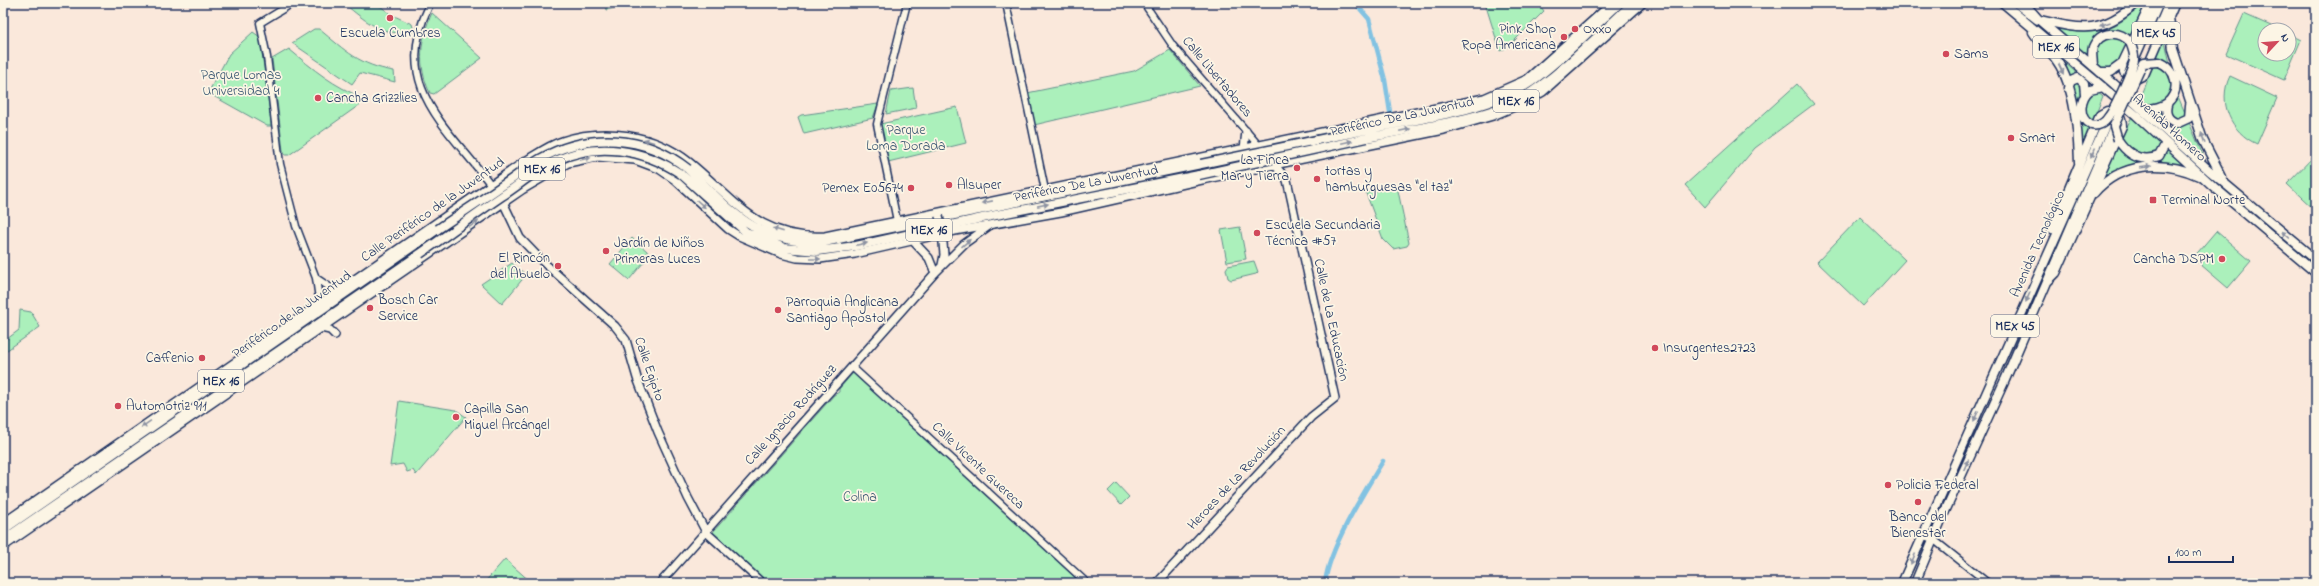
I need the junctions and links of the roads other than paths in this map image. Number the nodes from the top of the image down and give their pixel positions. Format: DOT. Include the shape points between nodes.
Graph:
graph roads {
  1 [pos="293,3"];
  2 [pos="907,3"];
  3 [pos="1006,3"];
  4 [pos="1144,3"];
  5 [pos="1612,3"];
  6 [pos="1620,3"];
  7 [pos="1633,3"];
  8 [pos="1643,3"];
  9 [pos="2003,3"];
  10 [pos="2015,3"];
  11 [pos="2024,3"];
  12 [pos="2137,3"];
  13 [pos="2151,3"];
  14 [pos="2159,3"];
  15 [pos="2169,3"];
  16 [pos="2175,3"];
  17 [pos="428,4"];
  18 [pos="2169,17"];
  19 [pos="2039,20"];
  20 [pos="2030,26"];
  21 [pos="1580,51"];
  22 [pos="2134,60"];
  23 [pos="2143,63"];
  24 [pos="2122,64"];
  25 [pos="2093,66"];
  26 [pos="1568,70"];
  27 [pos="2100,72"];
  28 [pos="2103,87"];
  29 [pos="2068,88"];
  30 [pos="2188,93"];
  31 [pos="2085,94"];
  32 [pos="2168,102"];
  33 [pos="1449,106"];
  34 [pos="1472,107"];
  35 [pos="2139,112"];
  36 [pos="2109,117"];
  37 [pos="2118,126"];
  38 [pos="1246,131"];
  39 [pos="1366,134"];
  40 [pos="1281,142"];
  41 [pos="2166,143"];
  42 [pos="1259,146"];
  43 [pos="1246,149"];
  44 [pos="1288,162"];
  45 [pos="1275,165"];
  46 [pos="2080,166"];
  47 [pos="1252,169"];
  48 [pos="511,172"];
  49 [pos="1285,176"];
  50 [pos="2204,178"];
  51 [pos="1117,180"];
  52 [pos="1086,182"];
  53 [pos="491,185"];
  54 [pos="2227,185"];
  55 [pos="522,190"];
  56 [pos="1044,190"];
  57 [pos="480,193"];
  58 [pos="1115,193"];
  59 [pos="1141,193"];
  60 [pos="2240,195"];
  61 [pos="2089,198"];
  62 [pos="2232,202"];
  63 [pos="504,203"];
  64 [pos="492,212"];
  65 [pos="938,214"];
  66 [pos="897,221"];
  67 [pos="993,224"];
  68 [pos="438,229"];
  69 [pos="942,233"];
  70 [pos="913,241"];
  71 [pos="420,254"];
  72 [pos="2316,260"];
  73 [pos="380,262"];
  74 [pos="942,266"];
  75 [pos="935,273"];
  76 [pos="2316,273"];
  77 [pos="316,278"];
  78 [pos="363,280"];
  79 [pos="2035,280"];
  80 [pos="387,284"];
  81 [pos="2045,284"];
  82 [pos="340,294"];
  83 [pos="349,302"];
  84 [pos="320,307"];
  85 [pos="321,328"];
  86 [pos="335,335"];
  87 [pos="852,366"];
  88 [pos="1334,392"];
  89 [pos="3,523"];
  90 [pos="3,530"];
  91 [pos="706,532"];
  92 [pos="1923,536"];
  93 [pos="1933,539"];
  94 [pos="3,540"];
  95 [pos="3,547"];
  96 [pos="660,583"];
  97 [pos="762,583"];
  98 [pos="1087,583"];
  99 [pos="1157,583"];
  100 [pos="1902,583"];
  101 [pos="1915,583"];
  102 [pos="1988,583"];
  1 -- 77 [label="street" via="260,23 267,57 280,164 296,226"];
  2 -- 66 [label="street" via="877,124"];
  3 -- 56 [label="street"];
  4 -- 38 [label="street, Calle Libertadores" via="1173,46"];
  5 -- 33 [label="main road, Calle Periférico de la Juventud" via="1527,79 1484,98"];
  6 -- 34 [label="main road, Periférico De La Juventud / MEX 16" via="1531,82 1508,94"];
  7 -- 21 [label="main road, Periférico De La Juventud / MEX 16"];
  8 -- 26 [label="main road"];
  9 -- 20 [label="main road, Avenida Homero / MEX 16"];
  10 -- 19 [label="main road, Avenida Homero"];
  11 -- 19 [label="main road, Avenida Homero / MEX 16"];
  12 -- 19 [label="main road, one-way" via="2109,23 2094,27 2076,27"];
  13 -- 24 [label="main road"];
  14 -- 22 [label="main road, Avenida Tecnológico / MEX 45"];
  15 -- 23 [label="main road, Avenida Tecnológico / MEX 45"];
  16 -- 18 [label="main road"];
  17 -- 53 [label="street" via="420,25 416,53 416,68 421,87 427,102 445,128"];
  18 -- 24 [label="main road" via="2143,77 2127,74"];
  18 -- 30 [label="main road" via="2171,40"];
  19 -- 25 [label="main road, Avenida Homero / MEX 16"];
  20 -- 28 [label="main road, Avenida Homero / MEX 16"];
  20 -- 29 [label="main road, one-way" via="2057,61"];
  21 -- 26 [label="main road"];
  39 -- 21 [label="main road, Periférico De La Juventud / MEX 16, one-way" via="1478,114 1505,106 1534,90"];
  22 -- 25 [label="main road, bridge" via="2130,42 2118,34 2110,34 2101,38 2093,48"];
  22 -- 36 [label="main road, Avenida Tecnológico / MEX 45, bridge"];
  23 -- 32 [label="main road, bridge" via="2159,62 2169,67 2175,78 2175,92"];
  23 -- 37 [label="main road, Avenida Tecnológico / MEX 45, bridge"];
  24 -- 27 [label="main road" via="2111,72"];
  25 -- 27 [label="main road, Avenida Homero / MEX 16"];
  26 -- 44 [label="main road" via="1536,96 1493,116 1423,134"];
  27 -- 35 [label="main road, Avenida Homero / MEX 16"];
  28 -- 31 [label="main road" via="2094,88"];
  28 -- 35 [label="main road, Avenida Homero / MEX 16"];
  29 -- 31 [label="main road" via="2071,81 2080,79 2084,83"];
  29 -- 46 [label="main road" via="2077,127"];
  30 -- 32 [label="main road" via="2191,112 2189,118 2184,121 2174,122 2168,117"];
  54 -- 30 [label="main road, one-way" via="2209,155"];
  31 -- 36 [label="main road, bridge" via="2082,114 2088,123 2100,124"];
  32 -- 35 [label="main road"];
  33 -- 34 [label="main road"];
  33 -- 40 [label="main road, Calle Periférico de la Juventud"];
  34 -- 39 [label="main road, Periférico De La Juventud / MEX 16"];
  35 -- 37 [label="main road"];
  35 -- 41 [label="main road, Avenida Homero"];
  35 -- 54 [label="main road, Avenida Homero"];
  36 -- 79 [label="main road, Avenida Tecnológico / MEX 45, one-way"];
  37 -- 41 [label="main road, bridge" via="2118,140 2133,156 2159,156"];
  37 -- 46 [label="main road" via="2121,119 2116,113 2103,113"];
  37 -- 61 [label="main road"];
  37 -- 81 [label="main road, Avenida Tecnológico / MEX 45"];
  38 -- 42 [label="street, Calle Libertadores"];
  38 -- 43 [label="main road"];
  39 -- 51 [label="main road, Periférico De La Juventud / MEX 16, bridge"];
  58 -- 39 [label="main road, Periférico De La Juventud / MEX 16, one-way, bridge"];
  40 -- 42 [label="main road, Calle Periférico de la Juventud"];
  40 -- 44 [label="main road" via="1280,153"];
  41 -- 50 [label="main road, Avenida Homero"];
  42 -- 43 [label="main road, Calle Periférico de la Juventud"];
  42 -- 45 [label="main road, Calle Libertadores"];
  43 -- 47 [label="main road" via="1253,159"];
  43 -- 52 [label="main road, Calle Periférico de la Juventud"];
  44 -- 45 [label="main road"];
  44 -- 49 [label="main road"];
  45 -- 47 [label="main road"];
  45 -- 49 [label="main road, Calle de La Educación"];
  46 -- 79 [label="main road" via="2036,267"];
  47 -- 59 [label="main road"];
  48 -- 53 [label="main road, Calle Periférico de la Juventud"];
  48 -- 55 [label="main road" via="515,184"];
  66 -- 48 [label="main road, Calle Periférico de la Juventud, one-way" via="825,236 786,233 771,228 742,211 682,158 653,142 628,136 598,134 561,141"];
  49 -- 88 [label="main road, Calle de La Educación"];
  61 -- 50 [label="main road, one-way" via="2110,178 2134,168 2165,166"];
  50 -- 62 [label="main road, Avenida Homero"];
  51 -- 52 [label="main road"];
  51 -- 68 [label="main road, Periférico De La Juventud / MEX 16, bridge" via="852,237 819,243 800,242 784,240 751,225 688,169 665,154 629,141 593,140 572,145 540,159"];
  52 -- 56 [label="main road, Calle Periférico de la Juventud"];
  53 -- 57 [label="main road, Calle Periférico de la Juventud"];
  53 -- 63 [label="main road"];
  54 -- 60 [label="main road, Avenida Homero"];
  55 -- 63 [label="main road"];
  55 -- 70 [label="main road, one-way" via="568,163 597,157 614,157 635,160 659,170 728,228 759,246 781,254 820,259"];
  56 -- 65 [label="main road, Calle Periférico de la Juventud, one-way"];
  57 -- 64 [label="main road" via="488,199"];
  57 -- 73 [label="main road, Calle Periférico de la Juventud"];
  58 -- 59 [label="main road"];
  71 -- 58 [label="main road, Periférico De La Juventud / MEX 16, one-way, bridge" via="554,161 570,155 607,149 630,151 664,163 681,174 746,232 798,251 856,246 1003,213"];
  59 -- 67 [label="main road" via="1061,212"];
  60 -- 62 [label="main road"];
  72 -- 60 [label="main road, Avenida Homero, one-way"];
  61 -- 81 [label="main road" via="2056,273"];
  62 -- 76 [label="main road, Avenida Homero"];
  63 -- 64 [label="main road"];
  63 -- 91 [label="main road, Calle Egipto" via="520,238 624,336 658,432"];
  80 -- 64 [label="main road, one-way"];
  65 -- 66 [label="main road, Calle Periférico de la Juventud"];
  65 -- 69 [label="main road, bridge"];
  67 -- 69 [label="main road"];
  74 -- 67 [label="main road, Calle Ignacio Rodríguez, one-way" via="972,237"];
  68 -- 78 [label="main road, Periférico de la Juventud / MEX 16"];
  69 -- 70 [label="main road"];
  69 -- 74 [label="main road"];
  70 -- 75 [label="main road" via="929,258"];
  71 -- 83 [label="main road, Periférico de la Juventud / MEX 16"];
  73 -- 78 [label="main road"];
  73 -- 82 [label="main road, Calle Periférico de la Juventud"];
  74 -- 75 [label="main road, Calle Ignacio Rodríguez"];
  75 -- 87 [label="main road, Calle Ignacio Rodríguez"];
  77 -- 82 [label="street"];
  77 -- 84 [label="street"];
  78 -- 82 [label="main road, Periférico de la Juventud / MEX 16"];
  79 -- 92 [label="main road, Avenida Tecnológico / MEX 45, one-way"];
  80 -- 83 [label="main road"];
  80 -- 85 [label="main road"];
  93 -- 81 [label="main road, Avenida Tecnológico / MEX 45, one-way"];
  82 -- 84 [label="main road, Periférico de la Juventud / MEX 16"];
  83 -- 94 [label="main road, Periférico de la Juventud / MEX 16"];
  84 -- 89 [label="main road, one-way"];
  84 -- 90 [label="main road, Periférico de la Juventud / MEX 16"];
  85 -- 86 [label="main road" via="330,330"];
  85 -- 95 [label="main road"];
  87 -- 91 [label="main road, Calle Ignacio Rodríguez"];
  87 -- 98 [label="street, Calle Vicente Guereca"];
  88 -- 99 [label="main road, Heroes de La Revolución" via="1335,398 1311,417"];
  91 -- 96 [label="main road, Calle Ignacio Rodríguez"];
  91 -- 97 [label="main road, Calle Egipto"];
  92 -- 93 [label="street"];
  92 -- 100 [label="main road, Avenida Tecnológico / MEX 45, one-way"];
  93 -- 101 [label="main road, Avenida Tecnológico / MEX 45"];
  93 -- 102 [label="street"];
}
